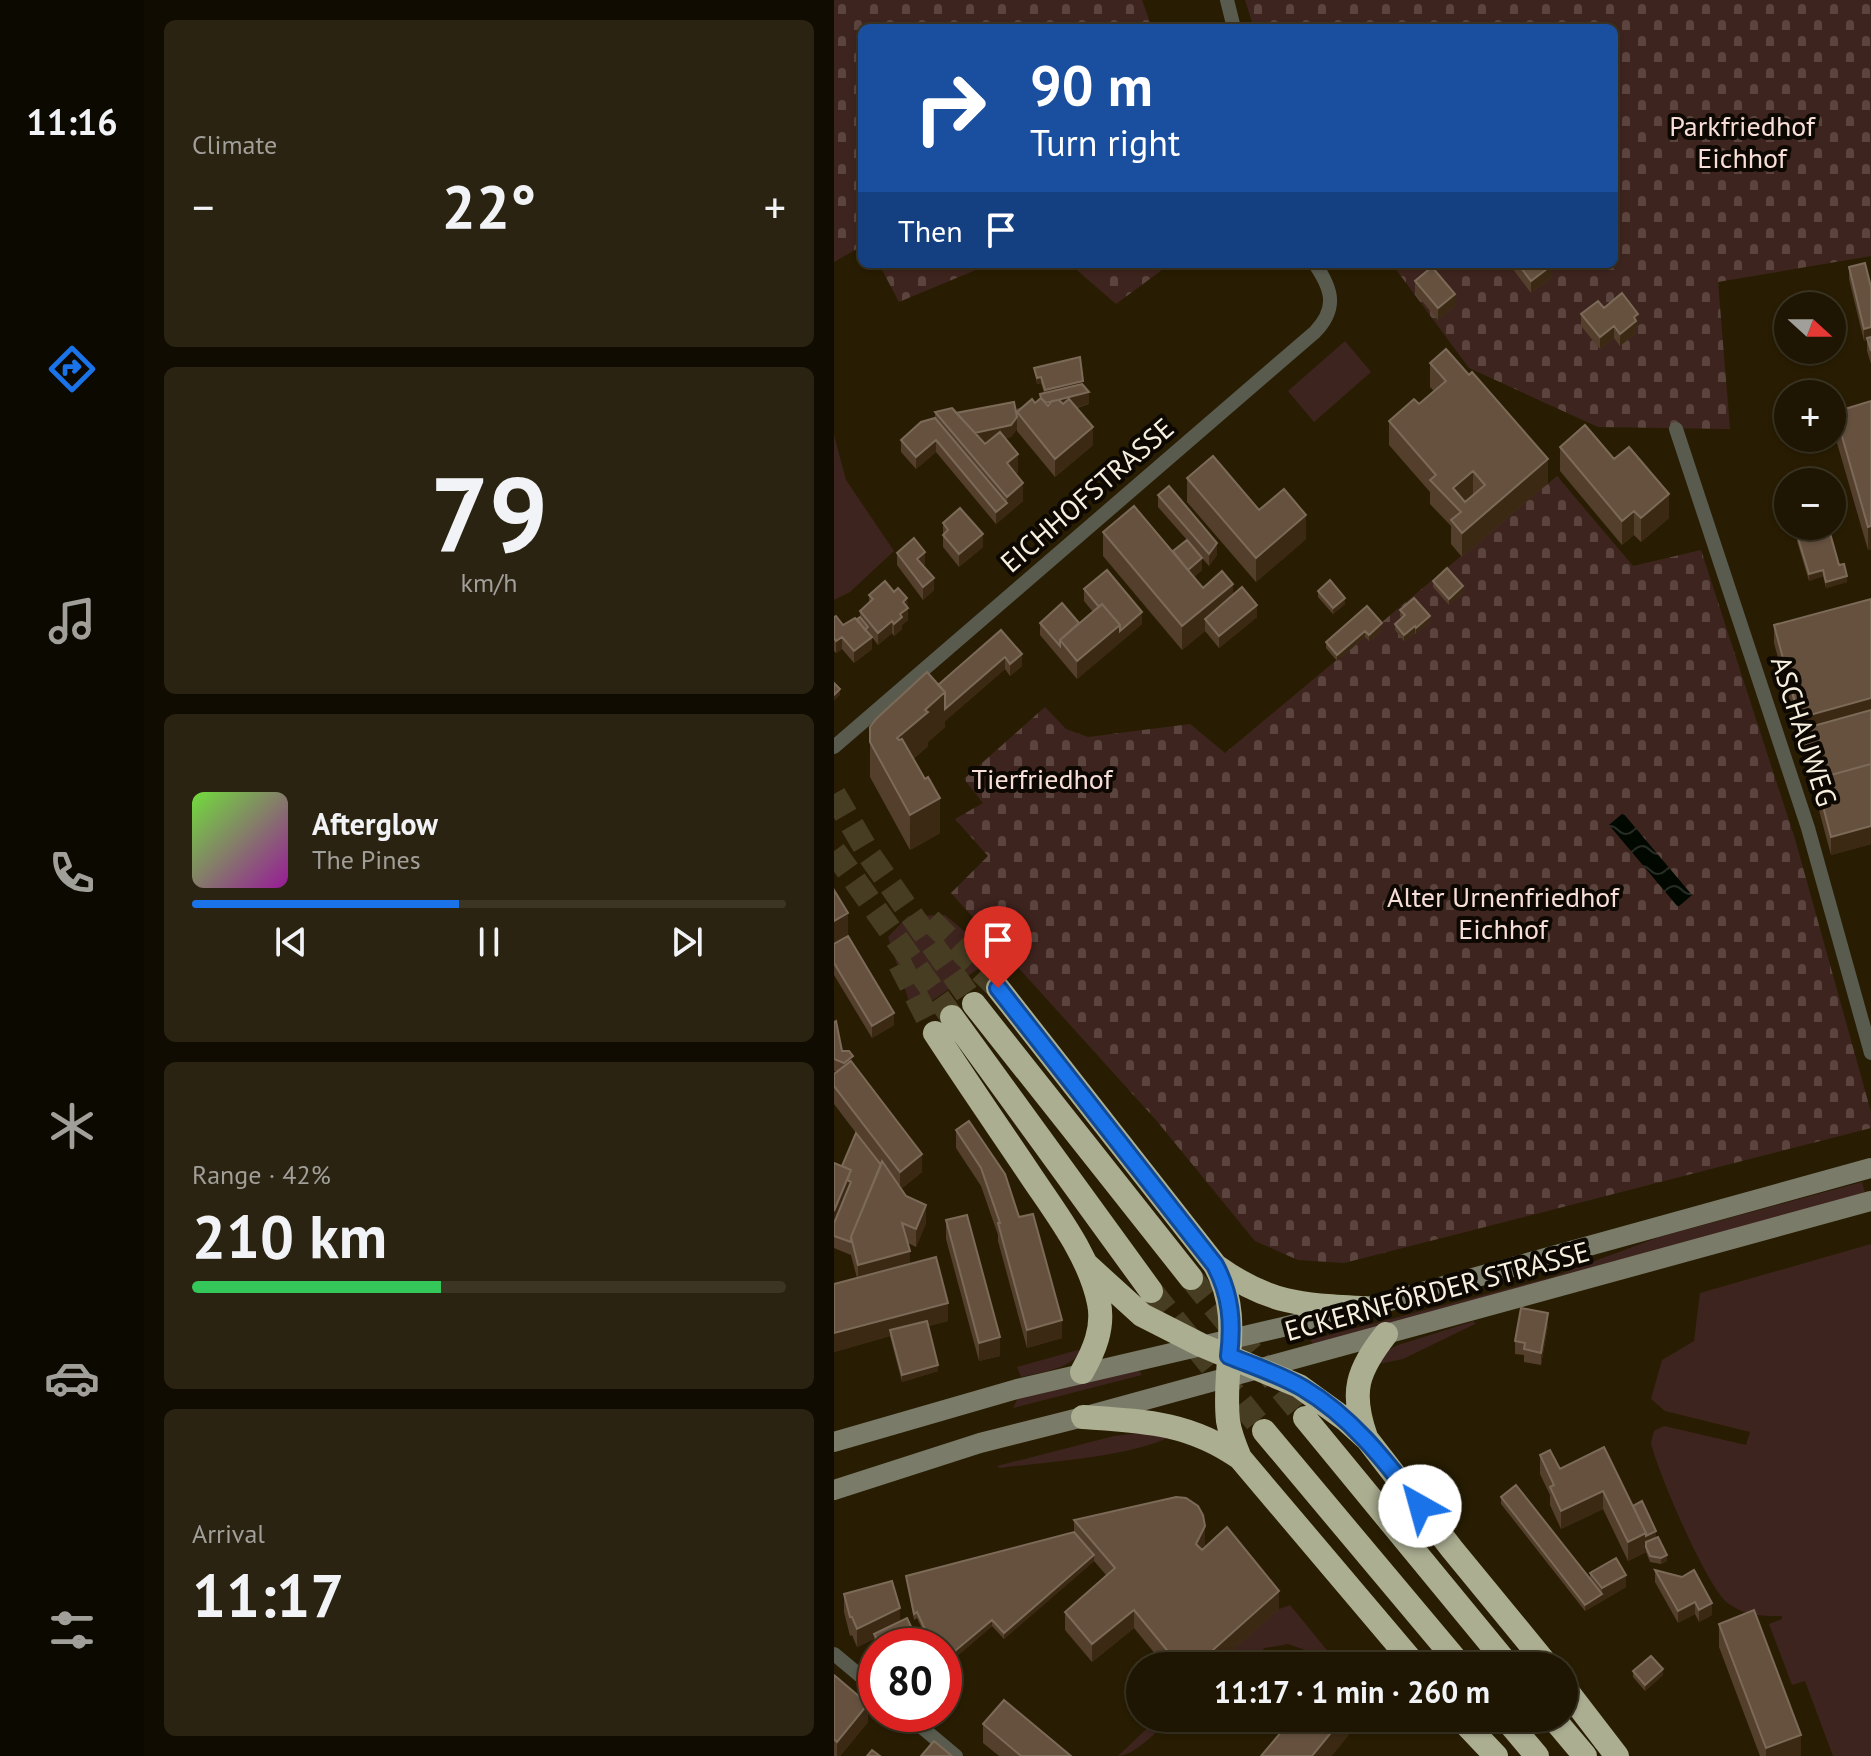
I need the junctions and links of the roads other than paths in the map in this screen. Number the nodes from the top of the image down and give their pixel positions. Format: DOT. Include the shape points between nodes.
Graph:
graph roads {
  1 [pos="1227,0"];
  2 [pos="1233,24"];
  3 [pos="1318,268"];
  4 [pos="1676,429"];
  5 [pos="834,747"];
  6 [pos="998,988"];
  7 [pos="974,1004"];
  8 [pos="1871,1053"];
  9 [pos="1871,1168"];
  10 [pos="1871,1201"];
  11 [pos="1087,1265"];
  12 [pos="1215,1265"];
  13 [pos="1191,1278"];
  14 [pos="1151,1291"];
  15 [pos="1364,1308"];
  16 [pos="1386,1334"];
  17 [pos="1201,1345"];
  18 [pos="1229,1357"];
  19 [pos="1257,1368"];
  20 [pos="1082,1372"];
  21 [pos="1083,1417"];
  22 [pos="1305,1418"];
  23 [pos="1264,1431"];
  24 [pos="1367,1439"];
  25 [pos="834,1442"];
  26 [pos="1240,1458"];
  27 [pos="834,1490"];
  28 [pos="1404,1652"];
  29 [pos="1449,1652"];
  30 [pos="1497,1652"];
  31 [pos="1537,1652"];
  32 [pos="834,1654"];
  33 [pos="858,1674"];
  34 [pos="1578,1705"];
  35 [pos="927,1732"];
  36 [pos="1473,1732"];
  37 [pos="1517,1732"];
  38 [pos="1565,1732"];
  39 [pos="956,1756"];
  40 [pos="1496,1756"];
  41 [pos="1537,1756"];
  42 [pos="1585,1756"];
  43 [pos="1617,1756"];
  1 -- 2 [label="street"];
  3 -- 5 [label="street, EICHHOFSTRASSE" via="1332,298 1327,318 1315,332"];
  4 -- 8 [label="street, ASCHAUWEG" via="1808,828"];
  6 -- 12 [label="highway"];
  7 -- 13 [label="highway"];
  9 -- 15 [label="main road, ECKERNFÖRDER STRASSE"];
  10 -- 16 [label="main road, ECKERNFÖRDER STRASSE"];
  11 -- 14 [label="highway" via="943,1025"];
  11 -- 17 [label="highway" via="1142,1315"];
  11 -- 20 [label="highway" via="1100,1318 1098,1338"];
  12 -- 15 [label="highway" via="1277,1300"];
  12 -- 18 [label="highway" via="1228,1293"];
  15 -- 18 [label="main road, ECKERNFÖRDER STRASSE"];
  16 -- 19 [label="main road, ECKERNFÖRDER STRASSE"];
  16 -- 24 [label="highway" via="1363,1368 1356,1392"];
  17 -- 18 [label="highway"];
  17 -- 20 [label="main road"];
  18 -- 19 [label="highway"];
  18 -- 21 [label="main road, ECKERNFÖRDER STRASSE"];
  18 -- 26 [label="highway" via="1229,1423"];
  19 -- 24 [label="highway" via="1306,1390"];
  20 -- 25 [label="main road"];
  21 -- 26 [label="highway" via="1175,1425"];
  21 -- 27 [label="main road, ECKERNFÖRDER STRASSE" via="980,1443"];
  22 -- 30 [label="highway"];
  23 -- 29 [label="highway"];
  24 -- 31 [label="highway"];
  26 -- 28 [label="highway"];
  32 -- 33 [label="street"];
  34 -- 43 [label="highway"];
  35 -- 39 [label="street"];
  36 -- 40 [label="highway"];
  37 -- 41 [label="highway"];
  38 -- 42 [label="highway"];
}
